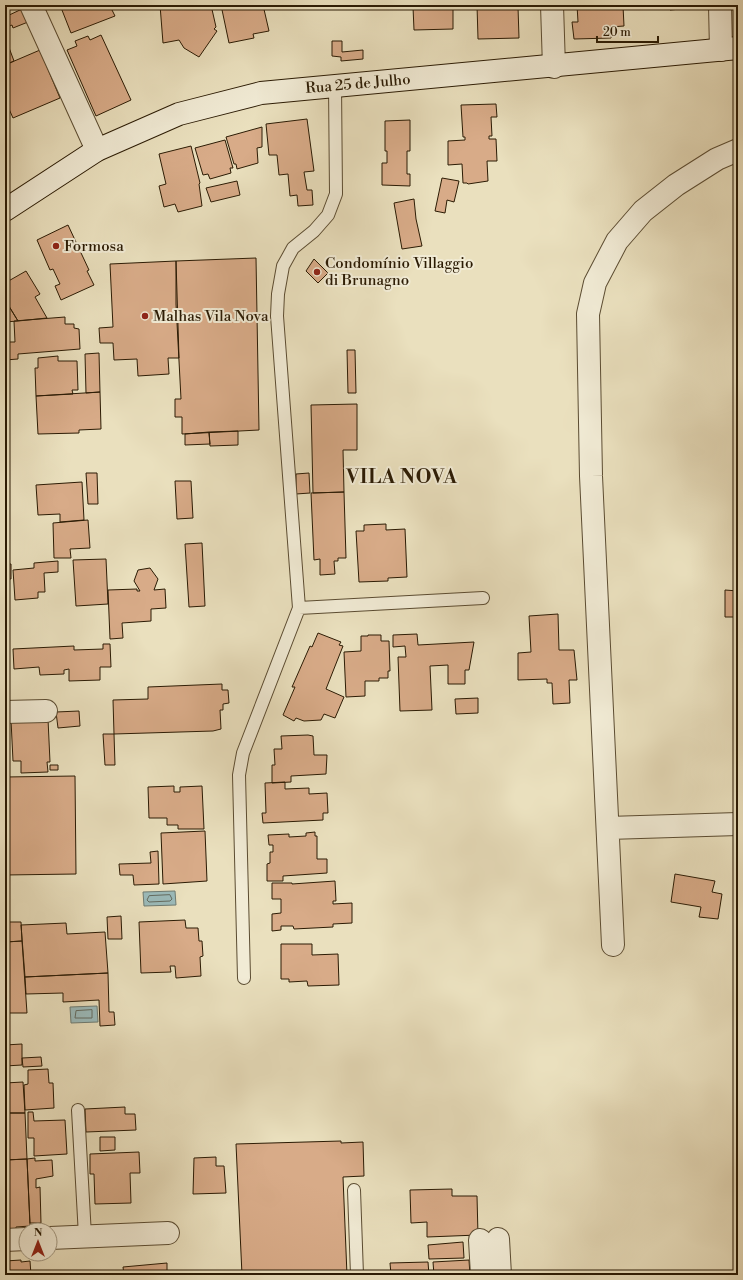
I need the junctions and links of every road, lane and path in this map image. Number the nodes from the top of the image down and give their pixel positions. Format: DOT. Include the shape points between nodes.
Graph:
graph roads {
  1 [pos="30,5"];
  2 [pos="552,5"];
  3 [pos="720,5"];
  4 [pos="730,49"];
  5 [pos="554,66"];
  6 [pos="335,85"];
  7 [pos="97,150"];
  8 [pos="738,150"];
  9 [pos="5,210"];
  10 [pos="483,598"];
  11 [pos="299,608"];
  12 [pos="46,711"];
  13 [pos="5,712"];
  14 [pos="738,824"];
  15 [pos="608,828"];
  16 [pos="613,946"];
  17 [pos="244,978"];
  18 [pos="78,1110"];
  19 [pos="354,1190"];
  20 [pos="168,1233"];
  21 [pos="85,1236"];
  22 [pos="58,1238"];
  23 [pos="18,1239"];
  24 [pos="5,1240"];
  25 [pos="357,1275"];
  26 [pos="482,1275"];
  27 [pos="500,1275"];
  1 -- 7 [label="street"];
  2 -- 5 [label="street"];
  3 -- 4 [label="street"];
  4 -- 5 [label="street, Rua 25 de Julho"];
  5 -- 6 [label="street, Rua 25 de Julho"];
  6 -- 7 [label="street, Rua 25 de Julho" via="261,93 179,114"];
  6 -- 11 [label="lane" via="336,194 328,214 314,231 293,248 283,266 278,294 277,316"];
  7 -- 9 [label="street, Rua 25 de Julho"];
  8 -- 15 [label="street" via="717,159 676,185 643,211 617,241 609,255 595,283 588,314 591,476"];
  10 -- 11 [label="lane"];
  11 -- 17 [label="lane" via="243,753 239,775"];
  12 -- 13 [label="street"];
  14 -- 15 [label="street"];
  15 -- 16 [label="street"];
  18 -- 21 [label="lane"];
  19 -- 25 [label="lane"];
  20 -- 21 [label="street"];
  21 -- 22 [label="street"];
  23 -- 24 [label="street"];
  26 -- 27 [label="street" via="489,1240"];
}
